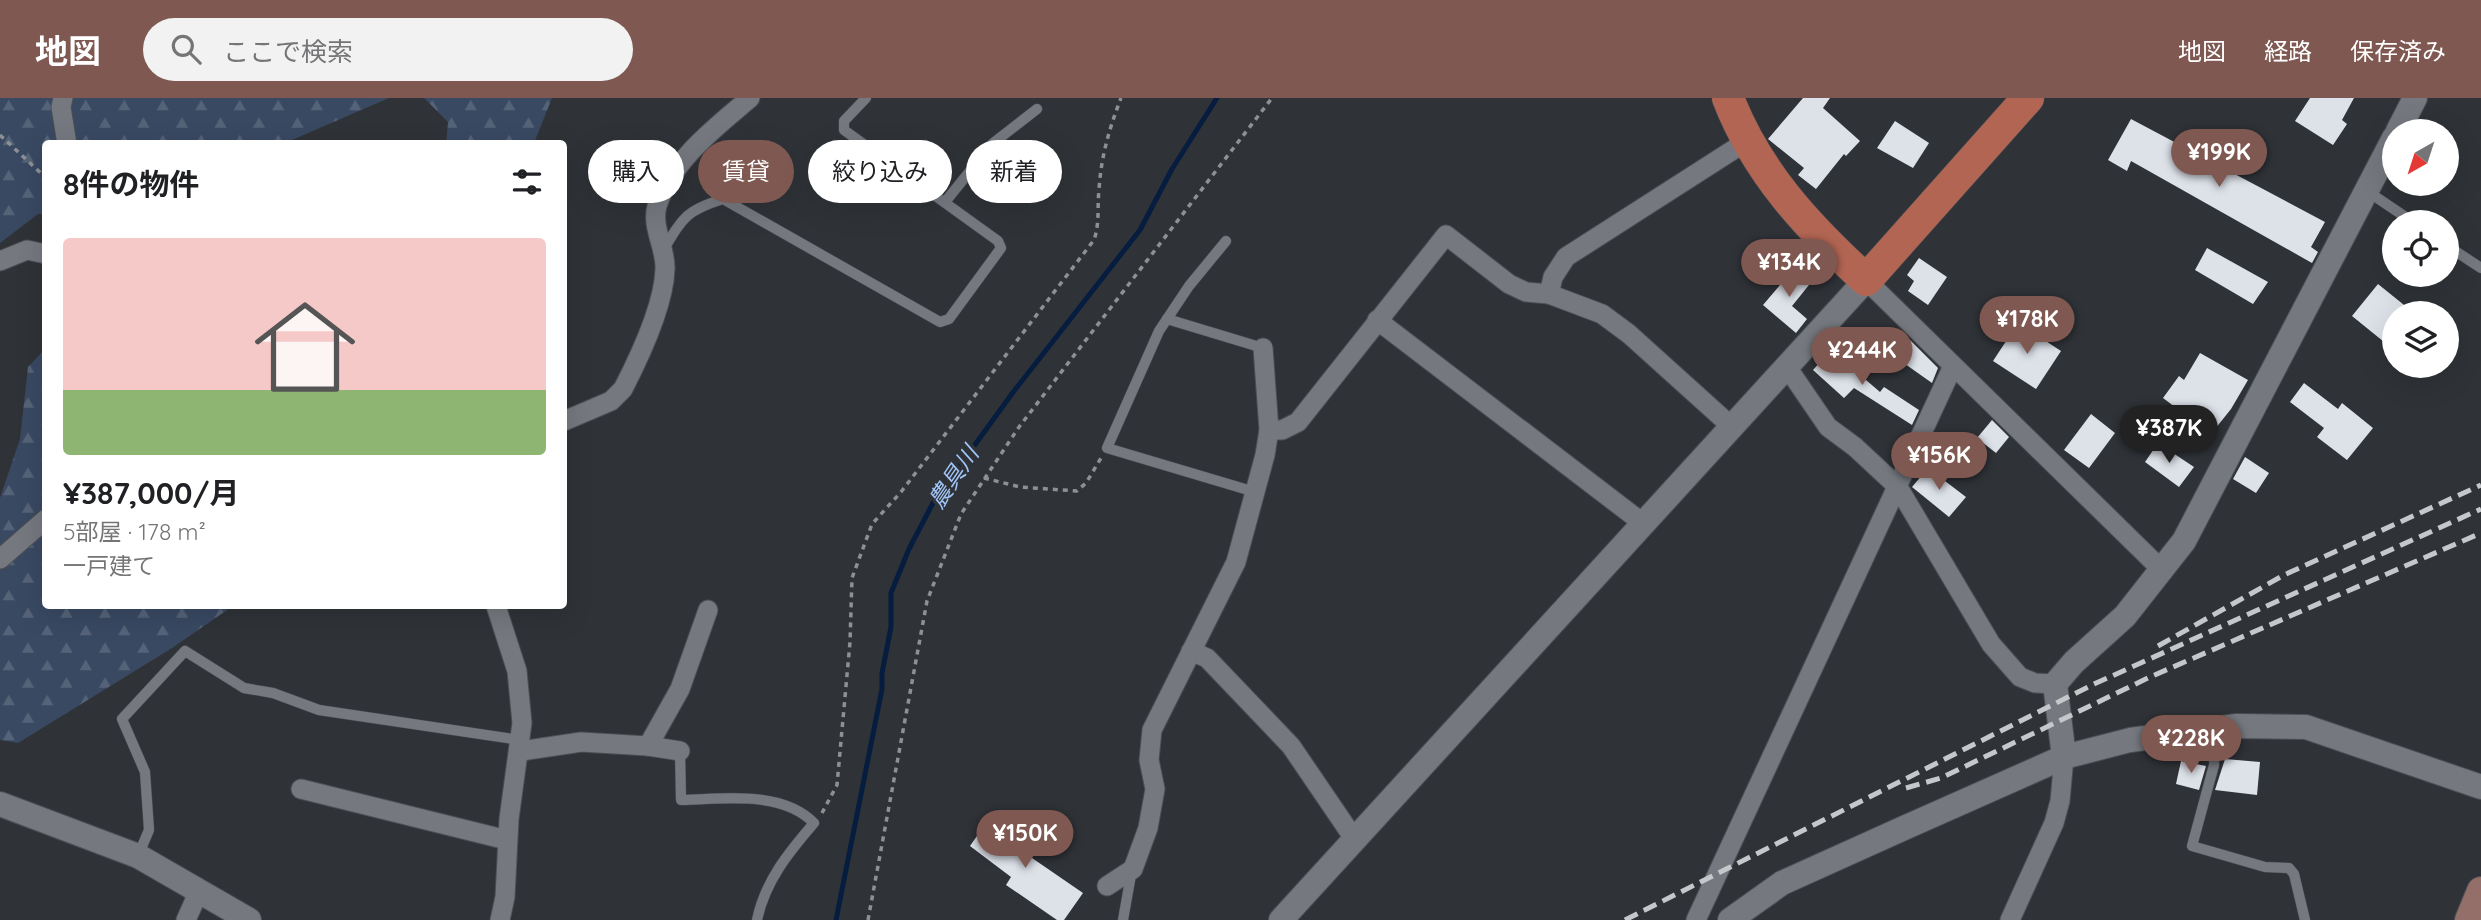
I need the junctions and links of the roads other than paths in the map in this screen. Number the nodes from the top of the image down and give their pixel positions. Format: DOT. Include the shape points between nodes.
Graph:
graph roads {
  1 [pos="64,98"];
  2 [pos="750,98"];
  3 [pos="866,98"];
  4 [pos="1728,98"];
  5 [pos="2028,98"];
  6 [pos="2415,98"];
  7 [pos="1037,109"];
  8 [pos="2404,119"];
  9 [pos="66,140"];
  10 [pos="858,140"];
  11 [pos="1746,141"];
  12 [pos="2382,161"];
  13 [pos="2366,191"];
  14 [pos="952,193"];
  15 [pos="946,203"];
  16 [pos="2395,210"];
  17 [pos="1226,241"];
  18 [pos="664,249"];
  19 [pos="42,253"];
  20 [pos="2459,254"];
  21 [pos="0,261"];
  22 [pos="2481,268"];
  23 [pos="1866,280"];
  24 [pos="1549,294"];
  25 [pos="1167,319"];
  26 [pos="1377,320"];
  27 [pos="1263,348"];
  28 [pos="1787,366"];
  29 [pos="1953,366"];
  30 [pos="567,420"];
  31 [pos="1731,426"];
  32 [pos="1269,430"];
  33 [pos="1898,487"];
  34 [pos="1255,492"];
  35 [pos="42,522"];
  36 [pos="1643,524"];
  37 [pos="0,559"];
  38 [pos="2163,571"];
  39 [pos="497,609"];
  40 [pos="708,610"];
  41 [pos="1191,651"];
  42 [pos="2055,684"];
  43 [pos="2215,728"];
  44 [pos="649,746"];
  45 [pos="520,751"];
  46 [pos="680,751"];
  47 [pos="2064,757"];
  48 [pos="2481,787"];
  49 [pos="302,789"];
  50 [pos="0,804"];
  51 [pos="507,840"];
  52 [pos="1355,840"];
  53 [pos="138,856"];
  54 [pos="1132,869"];
  55 [pos="1107,886"];
  56 [pos="199,891"];
  57 [pos="2481,891"];
  58 [pos="186,920"];
  59 [pos="249,920"];
  60 [pos="500,920"];
  61 [pos="757,920"];
  62 [pos="1123,920"];
  63 [pos="1281,920"];
  64 [pos="1696,920"];
  65 [pos="1730,920"];
  66 [pos="2010,920"];
  67 [pos="2305,920"];
  68 [pos="2469,920"];
  1 -- 9 [label="street"];
  2 -- 18 [label="street" via="704,138 664,190 656,209"];
  3 -- 10 [label="lane" via="844,121 844,130"];
  4 -- 11 [label="main road"];
  5 -- 23 [label="main road"];
  6 -- 8 [label="street"];
  7 -- 14 [label="lane" via="992,144"];
  11 -- 23 [label="main road" via="1789,203"];
  11 -- 24 [label="street" via="1566,257"];
  12 -- 13 [label="street"];
  13 -- 16 [label="lane"];
  13 -- 38 [label="street" via="2195,519"];
  15 -- 18 [label="lane" via="1002,248 949,319 940,322 723,199 692,208"];
  17 -- 25 [label="lane"];
  18 -- 30 [label="street" via="663,288 622,389 611,401"];
  19 -- 21 [label="street" via="27,250"];
  20 -- 22 [label="lane"];
  23 -- 28 [label="street"];
  23 -- 29 [label="street"];
  24 -- 26 [label="street" via="1526,292 1509,284 1446,235"];
  24 -- 31 [label="street" via="1602,314"];
  25 -- 27 [label="lane"];
  25 -- 34 [label="lane" via="1107,447"];
  26 -- 32 [label="street" via="1298,422"];
  26 -- 36 [label="street"];
  27 -- 32 [label="street"];
  28 -- 31 [label="street"];
  28 -- 33 [label="street" via="1828,428"];
  29 -- 33 [label="street"];
  29 -- 38 [label="street"];
  31 -- 36 [label="street"];
  32 -- 34 [label="street"];
  33 -- 42 [label="street" via="1991,644 2021,677"];
  33 -- 64 [label="street"];
  34 -- 41 [label="street" via="1236,562"];
  35 -- 37 [label="street"];
  36 -- 52 [label="street"];
  38 -- 42 [label="street" via="2126,616"];
  39 -- 45 [label="street" via="521,689"];
  40 -- 44 [label="street" via="680,689"];
  41 -- 52 [label="street" via="1206,658 1292,746"];
  41 -- 54 [label="street" via="1149,741 1154,802"];
  42 -- 47 [label="street"];
  43 -- 47 [label="street" via="2130,740"];
  43 -- 48 [label="street" via="2306,727"];
  43 -- 67 [label="lane" via="2214,765 2192,846 2265,867 2289,869"];
  44 -- 45 [label="street" via="581,742"];
  44 -- 46 [label="street"];
  45 -- 51 [label="street"];
  45 -- 53 [label="lane" via="513,739 319,710 274,693 244,688 185,651 122,719 145,772 149,830"];
  46 -- 61 [label="lane" via="681,800 744,799 778,804 794,807 814,823 771,879"];
  47 -- 65 [label="street" via="1782,883"];
  47 -- 66 [label="street" via="2054,823"];
  49 -- 51 [label="street"];
  50 -- 53 [label="street"];
  51 -- 60 [label="street"];
  52 -- 63 [label="street"];
  53 -- 56 [label="street"];
  54 -- 55 [label="street"];
  54 -- 62 [label="lane"];
  56 -- 58 [label="street"];
  56 -- 59 [label="street"];
  57 -- 68 [label="main road"];
}
